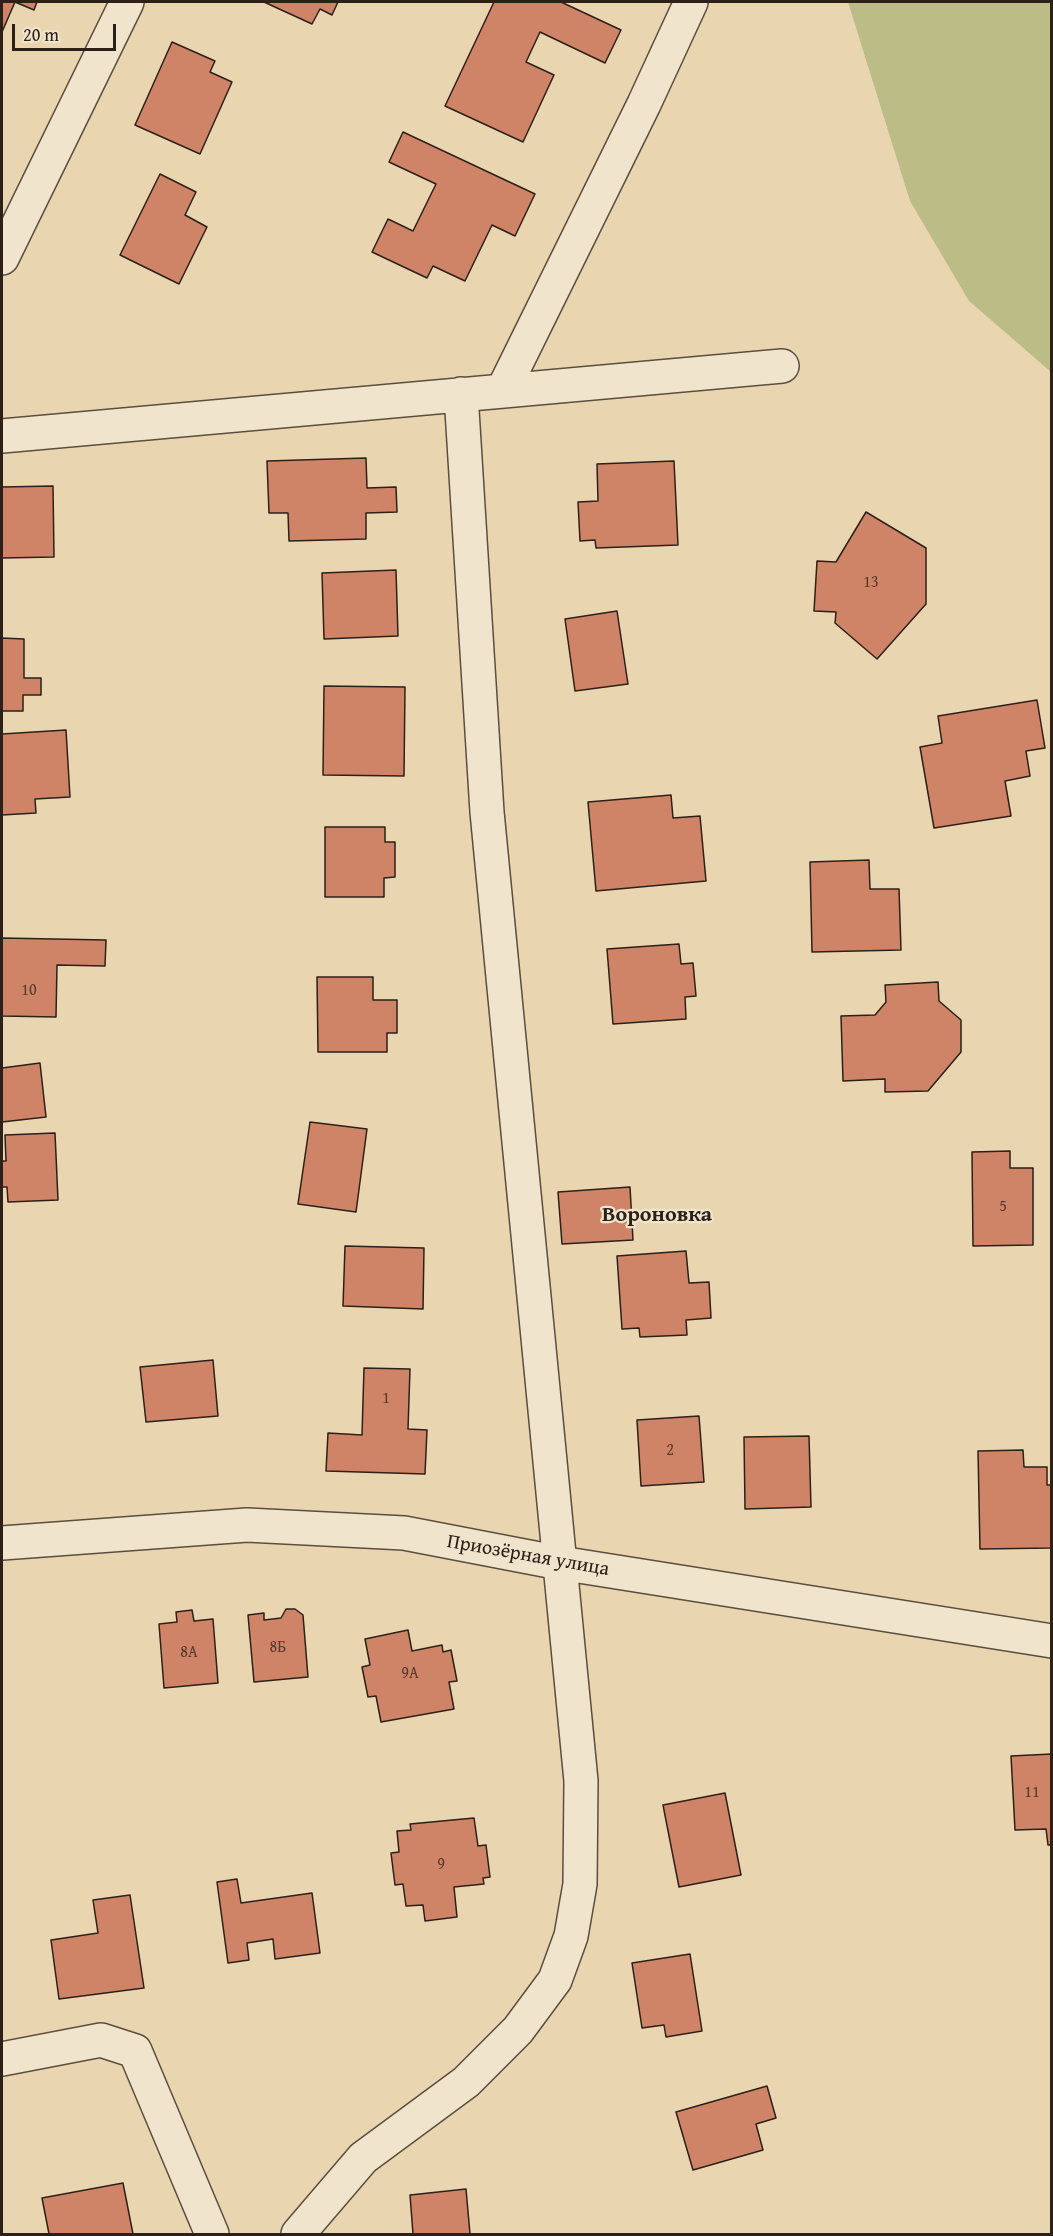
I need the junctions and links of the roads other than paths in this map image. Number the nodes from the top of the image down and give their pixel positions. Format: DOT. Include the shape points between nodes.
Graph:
graph roads {
  1 [pos="127,2"];
  2 [pos="691,2"];
  3 [pos="2,258"];
  4 [pos="782,366"];
  5 [pos="503,390"];
  6 [pos="460,394"];
  7 [pos="2,436"];
  8 [pos="2,1544"];
  9 [pos="560,1563"];
  10 [pos="1052,1641"];
  11 [pos="2,2059"];
  12 [pos="212,2235"];
  13 [pos="298,2235"];
  1 -- 3 [label="street"];
  2 -- 5 [label="street"];
  4 -- 5 [label="street"];
  5 -- 6 [label="street"];
  6 -- 7 [label="street"];
  6 -- 9 [label="street" via="487,812"];
  8 -- 9 [label="street, Приозёрная улица" via="247,1525 404,1533"];
  9 -- 10 [label="street, Приозёрная улица"];
  9 -- 13 [label="street" via="581,1781 580,1884 571,1936 555,1980 518,2030 466,2082 363,2158"];
  11 -- 12 [label="street" via="101,2040 135,2050"];
}
